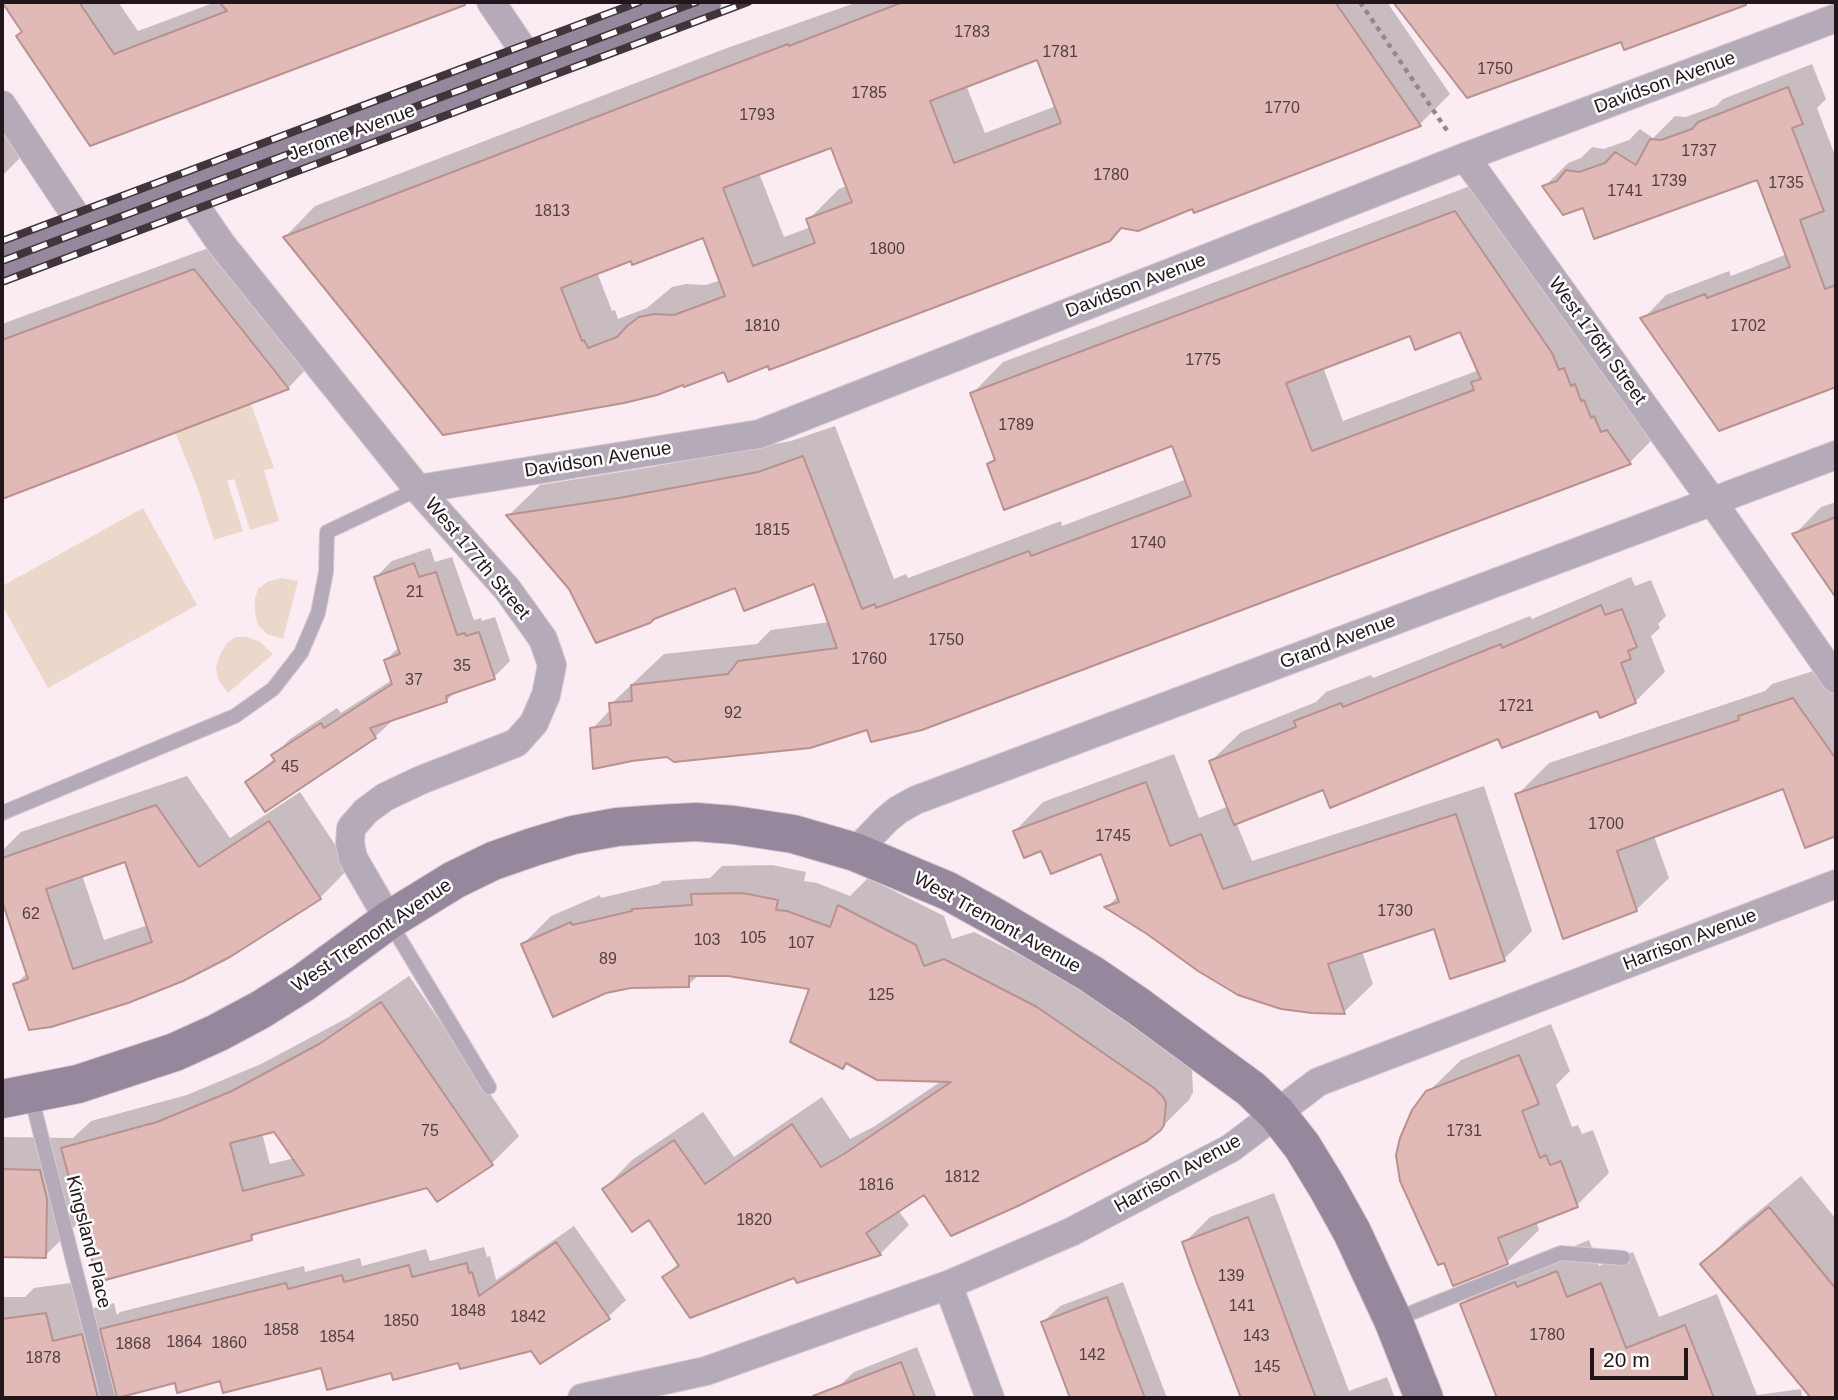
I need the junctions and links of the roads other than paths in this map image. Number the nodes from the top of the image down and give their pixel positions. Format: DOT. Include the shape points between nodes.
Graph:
graph roads {
  1 [pos="491,2"];
  2 [pos="702,2"];
  3 [pos="1836,18"];
  4 [pos="534,66"];
  5 [pos="2,105"];
  6 [pos="1465,157"];
  7 [pos="187,194"];
  8 [pos="86,231"];
  9 [pos="2,264"];
  10 [pos="1836,455"];
  11 [pos="418,489"];
  12 [pos="1712,501"];
  13 [pos="1835,674"];
  14 [pos="2,813"];
  15 [pos="855,852"];
  16 [pos="1836,884"];
  17 [pos="389,920"];
  18 [pos="489,1087"];
  19 [pos="16,1096"];
  20 [pos="1277,1114"];
  21 [pos="1623,1258"];
  22 [pos="948,1285"];
  23 [pos="1393,1320"];
  24 [pos="108,1398"];
  25 [pos="582,1398"];
  26 [pos="990,1398"];
  27 [pos="1423,1398"];
  1 -- 4 [label="street"];
  2 -- 4 [label="main road, Jerome Avenue"];
  3 -- 6 [label="street, Davidson Avenue"];
  4 -- 7 [label="main road, Jerome Avenue"];
  5 -- 8 [label="street"];
  6 -- 11 [label="street, Davidson Avenue" via="759,434"];
  6 -- 12 [label="street, West 176th Street"];
  7 -- 8 [label="main road, Jerome Avenue"];
  7 -- 11 [label="street, West 177th Street" via="222,245"];
  8 -- 9 [label="main road, Jerome Avenue"];
  10 -- 12 [label="street, Grand Avenue"];
  11 -- 14 [label="lane" via="327,532 318,613 301,653 273,689 234,716"];
  11 -- 17 [label="street, West 177th Street" via="507,589 543,639 552,666 534,723 516,743 385,797 351,828 353,858"];
  12 -- 13 [label="street, West 176th Street"];
  12 -- 15 [label="street, Grand Avenue" via="916,800 886,820"];
  15 -- 17 [label="main road, West Tremont Avenue" via="793,834 734,825 696,822 617,827 573,835 493,861"];
  15 -- 20 [label="main road, West Tremont Avenue" via="948,891 1091,974 1230,1073"];
  16 -- 20 [label="street, Harrison Avenue" via="1318,1082"];
  17 -- 18 [label="lane"];
  17 -- 19 [label="main road, West Tremont Avenue" via="303,983 217,1033 129,1069"];
  19 -- 24 [label="lane, Kingsland Place"];
  20 -- 22 [label="street, Harrison Avenue" via="1231,1148 1179,1176 1071,1231"];
  20 -- 23 [label="main road, West Tremont Avenue" via="1327,1186"];
  21 -- 23 [label="lane" via="1562,1253"];
  22 -- 25 [label="street, Harrison Avenue" via="706,1371"];
  22 -- 26 [label="street"];
  23 -- 27 [label="main road, West Tremont Avenue"];
}
